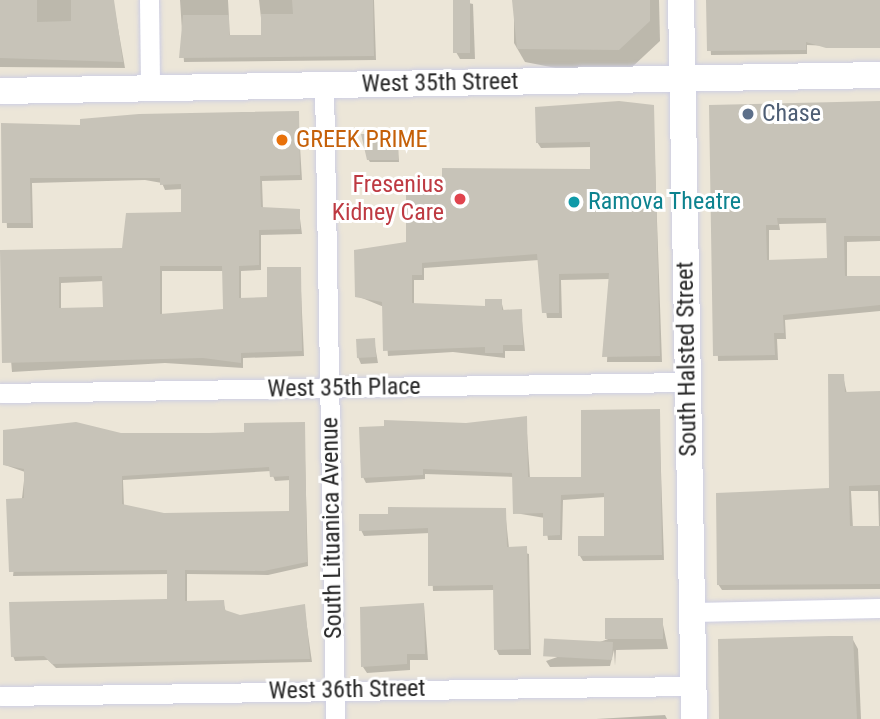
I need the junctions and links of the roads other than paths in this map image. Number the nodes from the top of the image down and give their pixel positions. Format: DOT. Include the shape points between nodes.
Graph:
graph roads {
  1 [pos="149,0"];
  2 [pos="681,0"];
  3 [pos="880,75"];
  4 [pos="682,78"];
  5 [pos="324,85"];
  6 [pos="150,88"];
  7 [pos="0,91"];
  8 [pos="688,382"];
  9 [pos="330,388"];
  10 [pos="0,393"];
  11 [pos="880,608"];
  12 [pos="692,612"];
  13 [pos="693,686"];
  14 [pos="335,690"];
  15 [pos="0,696"];
  16 [pos="335,719"];
  17 [pos="694,719"];
  1 -- 6 [label="street"];
  2 -- 4 [label="main road, South Halsted Street"];
  3 -- 4 [label="main road, West 35th Street"];
  4 -- 5 [label="main road, West 35th Street"];
  4 -- 8 [label="main road, South Halsted Street"];
  5 -- 6 [label="main road, West 35th Street"];
  5 -- 9 [label="street, South Lituanica Avenue"];
  6 -- 7 [label="main road, West 35th Street"];
  8 -- 9 [label="street, West 35th Place"];
  8 -- 12 [label="main road, South Halsted Street"];
  9 -- 10 [label="street, West 35th Place"];
  9 -- 14 [label="street, South Lituanica Avenue"];
  11 -- 12 [label="street"];
  12 -- 13 [label="main road, South Halsted Street"];
  13 -- 14 [label="street, West 36th Street"];
  13 -- 17 [label="main road, South Halsted Street"];
  14 -- 15 [label="street, West 36th Street"];
  14 -- 16 [label="street, South Lituanica Avenue"];
}
